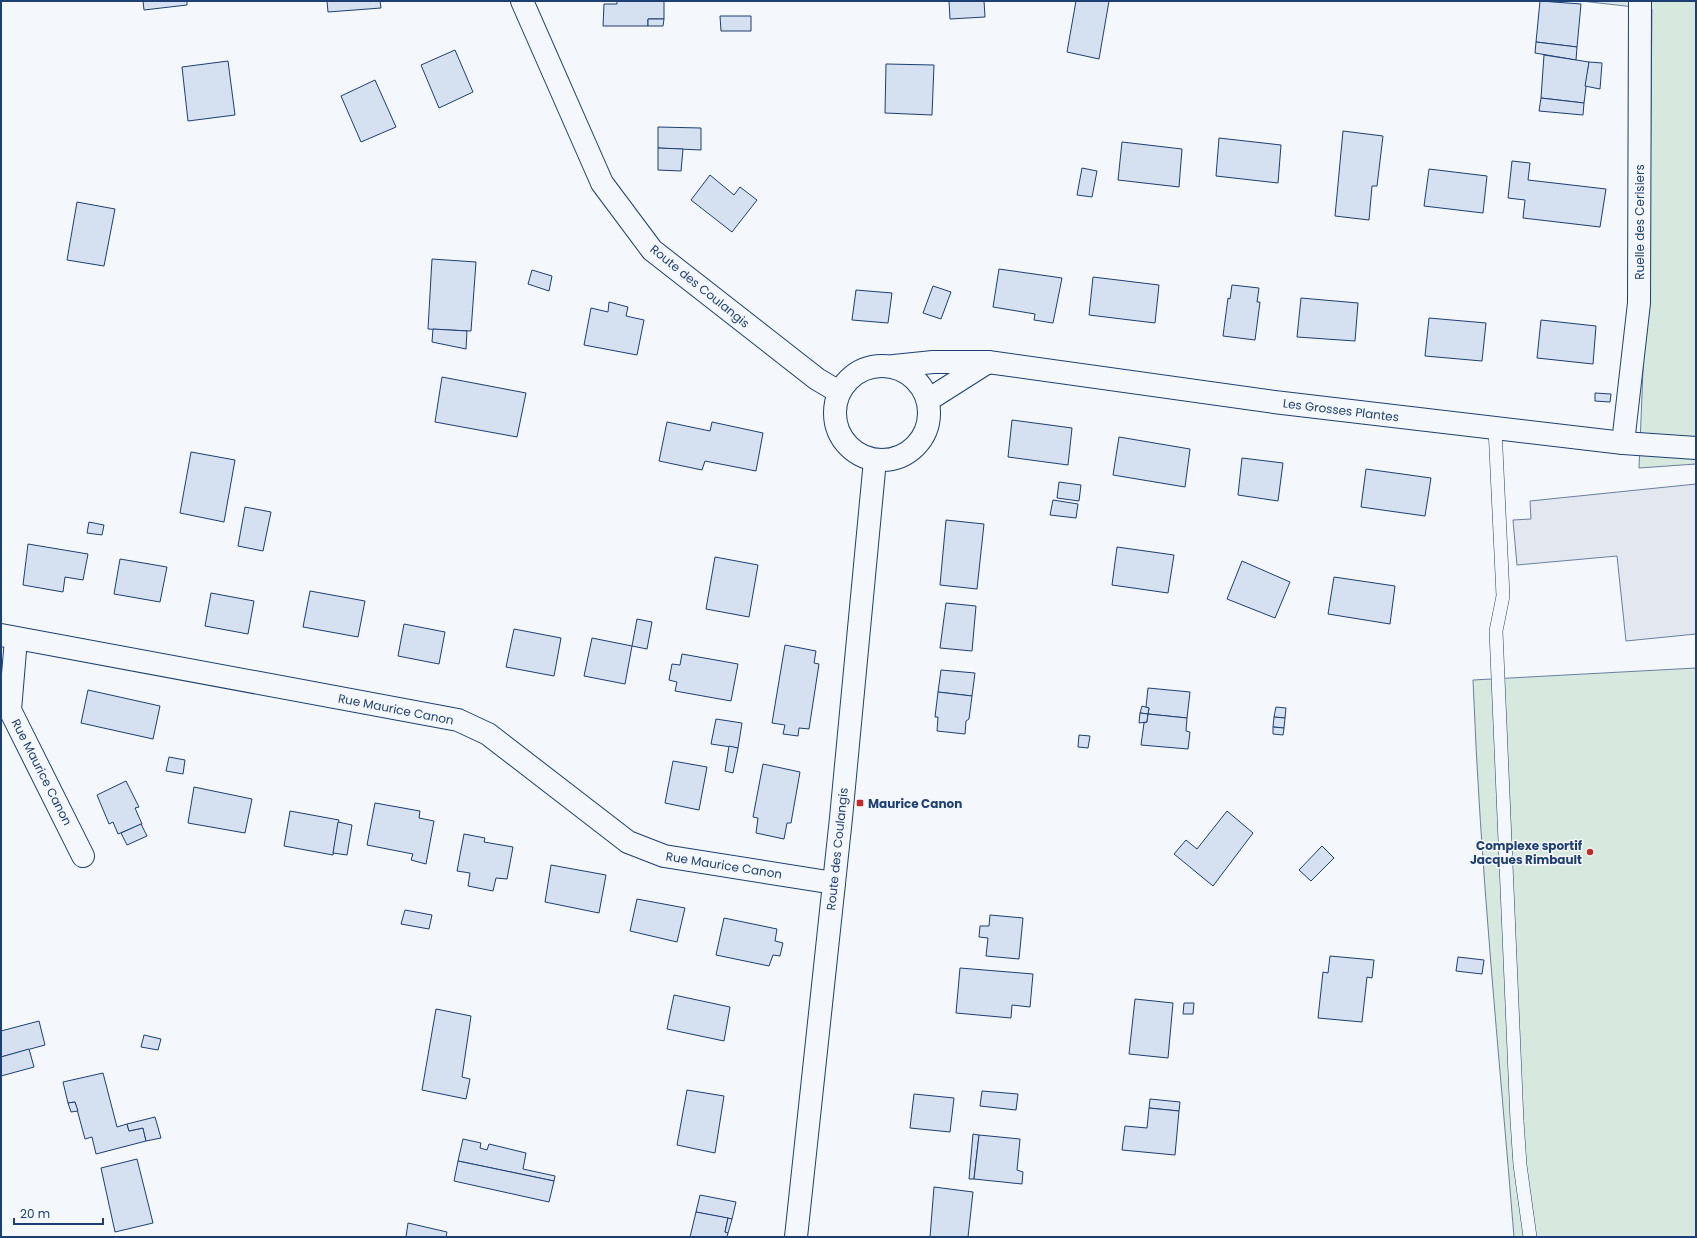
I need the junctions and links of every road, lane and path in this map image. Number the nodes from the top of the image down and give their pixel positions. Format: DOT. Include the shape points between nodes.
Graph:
graph roads {
  1 [pos="522,1"];
  2 [pos="1640,1"];
  3 [pos="988,362"];
  4 [pos="894,366"];
  5 [pos="839,392"];
  6 [pos="928,400"];
  7 [pos="1494,428"];
  8 [pos="1623,443"];
  9 [pos="1696,448"];
  10 [pos="875,460"];
  11 [pos="8,637"];
  12 [pos="83,856"];
  13 [pos="834,883"];
  14 [pos="796,1237"];
  15 [pos="1530,1237"];
  1 -- 5 [label="street, Route des Coulangis" via="602,183 652,250 817,379"];
  2 -- 8 [label="street, Ruelle des Cerisiers" via="1639,303"];
  3 -- 4 [label="street, Les Grosses Plantes" via="932,362"];
  3 -- 6 [label="street"];
  3 -- 7 [label="street, Les Grosses Plantes" via="1274,402"];
  4 -- 5 [label="street" via="868,367 856,373"];
  4 -- 6 [label="street" via="921,384"];
  5 -- 10 [label="street" via="835,406 835,421 840,435 849,447 861,456"];
  6 -- 10 [label="street" via="930,415 927,430 918,444 906,454 892,460"];
  7 -- 8 [label="street, Les Grosses Plantes"];
  7 -- 15 [label="lane" via="1503,596 1496,631 1507,928 1520,1165"];
  8 -- 9 [label="street, Les Grosses Plantes"];
  10 -- 13 [label="street, Route des Coulangis"];
  11 -- 12 [label="street, Rue Maurice Canon" via="10,710"];
  11 -- 13 [label="street, Rue Maurice Canon" via="458,720 488,734 628,842 664,856"];
  13 -- 14 [label="street, Route des Coulangis"];
}
